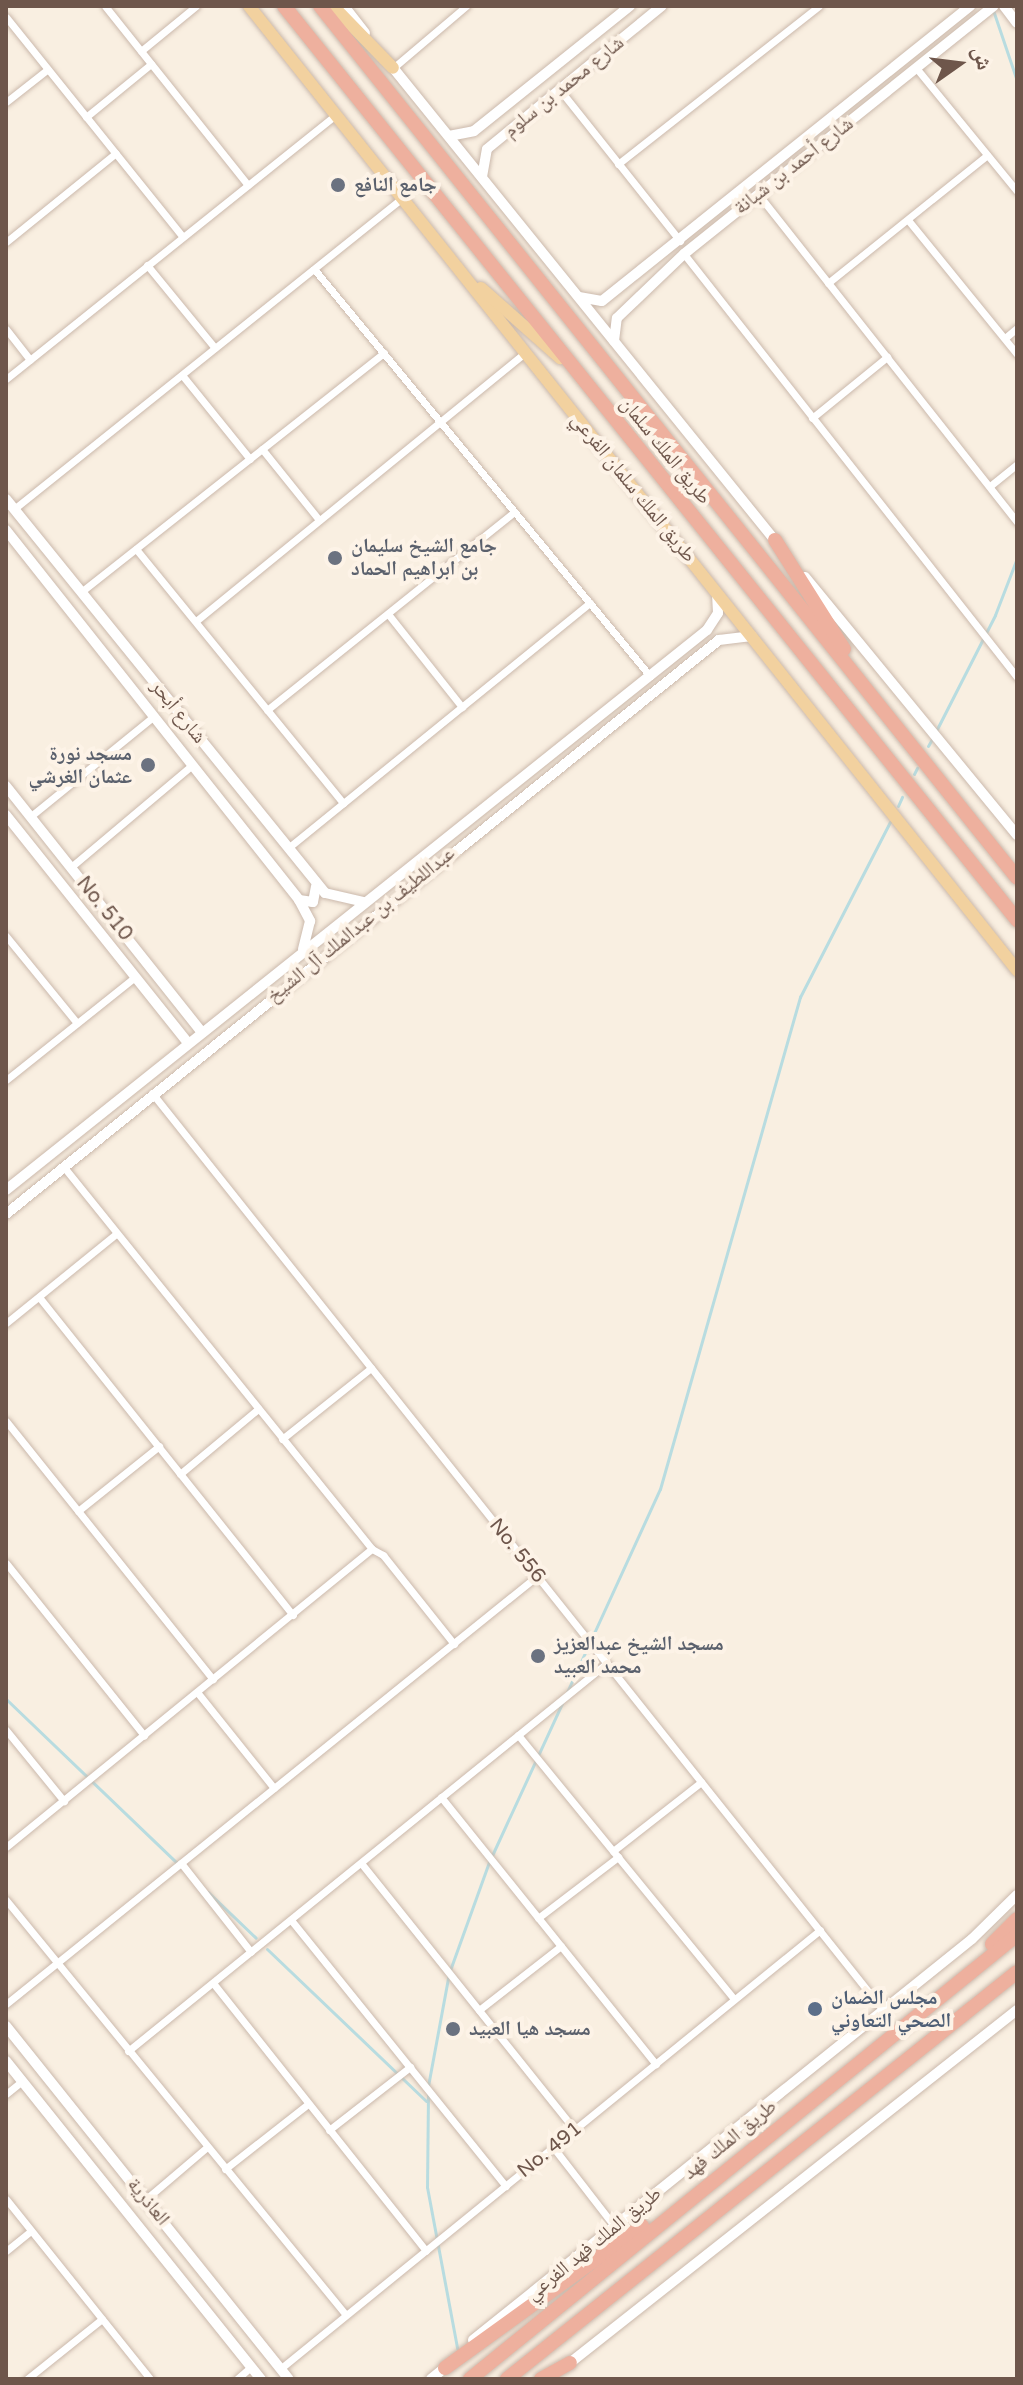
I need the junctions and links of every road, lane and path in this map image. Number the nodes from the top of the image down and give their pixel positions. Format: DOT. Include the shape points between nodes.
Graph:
graph roads {
  1 [pos="105,6"];
  2 [pos="196,6"];
  3 [pos="249,6"];
  4 [pos="284,6"];
  5 [pos="320,6"];
  6 [pos="333,6"];
  7 [pos="344,6"];
  8 [pos="466,6"];
  9 [pos="630,6"];
  10 [pos="662,6"];
  11 [pos="819,6"];
  12 [pos="970,6"];
  13 [pos="994,6"];
  14 [pos="1004,6"];
  15 [pos="6,17"];
  16 [pos="1017,23"];
  17 [pos="16,29"];
  18 [pos="6,37"];
  19 [pos="141,51"];
  20 [pos="151,64"];
  21 [pos="393,68"];
  22 [pos="48,69"];
  23 [pos="917,69"];
  24 [pos="560,90"];
  25 [pos="6,102"];
  26 [pos="336,115"];
  27 [pos="86,117"];
  28 [pos="449,136"];
  29 [pos="116,153"];
  30 [pos="987,155"];
  31 [pos="618,164"];
  32 [pos="482,177"];
  33 [pos="248,185"];
  34 [pos="1017,191"];
  35 [pos="758,194"];
  36 [pos="402,198"];
  37 [pos="908,220"];
  38 [pos="183,237"];
  39 [pos="680,241"];
  40 [pos="6,242"];
  41 [pos="684,254"];
  42 [pos="147,265"];
  43 [pos="457,267"];
  44 [pos="314,269"];
  45 [pos="828,283"];
  46 [pos="579,297"];
  47 [pos="1017,328"];
  48 [pos="6,329"];
  49 [pos="1005,338"];
  50 [pos="614,341"];
  51 [pos="215,348"];
  52 [pos="384,353"];
  53 [pos="525,353"];
  54 [pos="1017,354"];
  55 [pos="887,357"];
  56 [pos="30,360"];
  57 [pos="571,367"];
  58 [pos="182,375"];
  59 [pos="6,379"];
  60 [pos="812,418"];
  61 [pos="440,422"];
  62 [pos="262,449"];
  63 [pos="250,459"];
  64 [pos="1017,464"];
  65 [pos="990,486"];
  66 [pos="6,499"];
  67 [pos="14,509"];
  68 [pos="514,512"];
  69 [pos="319,520"];
  70 [pos="1017,522"];
  71 [pos="6,530"];
  72 [pos="775,540"];
  73 [pos="136,549"];
  74 [pos="716,591"];
  75 [pos="81,592"];
  76 [pos="590,603"];
  77 [pos="388,614"];
  78 [pos="196,621"];
  79 [pos="707,630"];
  80 [pos="752,636"];
  81 [pos="719,640"];
  82 [pos="650,676"];
  83 [pos="1017,677"];
  84 [pos="462,707"];
  85 [pos="880,707"];
  86 [pos="267,710"];
  87 [pos="153,717"];
  88 [pos="925,760"];
  89 [pos="192,765"];
  90 [pos="6,786"];
  91 [pos="343,803"];
  92 [pos="6,815"];
  93 [pos="31,816"];
  94 [pos="1017,835"];
  95 [pos="288,848"];
  96 [pos="71,867"];
  97 [pos="1017,869"];
  98 [pos="1017,878"];
  99 [pos="315,882"];
  100 [pos="299,900"];
  101 [pos="364,902"];
  102 [pos="1017,920"];
  103 [pos="6,936"];
  104 [pos="15,947"];
  105 [pos="6,953"];
  106 [pos="293,961"];
  107 [pos="1017,970"];
  108 [pos="135,977"];
  109 [pos="192,1019"];
  110 [pos="77,1023"];
  111 [pos="178,1031"];
  112 [pos="202,1032"];
  113 [pos="188,1043"];
  114 [pos="6,1080"];
  115 [pos="152,1093"];
  116 [pos="63,1166"];
  117 [pos="6,1190"];
  118 [pos="6,1214"];
  119 [pos="116,1234"];
  120 [pos="39,1297"];
  121 [pos="6,1323"];
  122 [pos="371,1368"];
  123 [pos="258,1409"];
  124 [pos="6,1421"];
  125 [pos="282,1439"];
  126 [pos="159,1446"];
  127 [pos="180,1474"];
  128 [pos="78,1511"];
  129 [pos="372,1549"];
  130 [pos="7,1565"];
  131 [pos="537,1576"];
  132 [pos="293,1615"];
  133 [pos="454,1644"];
  134 [pos="607,1663"];
  135 [pos="213,1679"];
  136 [pos="197,1692"];
  137 [pos="6,1730"];
  138 [pos="144,1735"];
  139 [pos="518,1735"];
  140 [pos="701,1782"];
  141 [pos="274,1788"];
  142 [pos="441,1797"];
  143 [pos="64,1801"];
  144 [pos="6,1847"];
  145 [pos="616,1854"];
  146 [pos="181,1863"];
  147 [pos="361,1863"];
  148 [pos="1017,1895"];
  149 [pos="6,1900"];
  150 [pos="538,1918"];
  151 [pos="1017,1919"];
  152 [pos="291,1920"];
  153 [pos="820,1930"];
  154 [pos="1017,1935"];
  155 [pos="561,1946"];
  156 [pos="251,1952"];
  157 [pos="981,1961"];
  158 [pos="55,1963"];
  159 [pos="1017,1972"];
  160 [pos="213,1983"];
  161 [pos="734,1999"];
  162 [pos="6,2004"];
  163 [pos="479,2010"];
  164 [pos="883,2010"];
  165 [pos="1017,2010"];
  166 [pos="6,2026"];
  167 [pos="128,2051"];
  168 [pos="6,2061"];
  169 [pos="37,2064"];
  170 [pos="656,2064"];
  171 [pos="410,2067"];
  172 [pos="21,2080"];
  173 [pos="6,2094"];
  174 [pos="308,2104"];
  175 [pos="329,2130"];
  176 [pos="575,2130"];
  177 [pos="207,2147"];
  178 [pos="553,2147"];
  179 [pos="225,2169"];
  180 [pos="506,2186"];
  181 [pos="703,2187"];
  182 [pos="6,2199"];
  183 [pos="146,2199"];
  184 [pos="615,2227"];
  185 [pos="31,2231"];
  186 [pos="6,2251"];
  187 [pos="426,2251"];
  188 [pos="346,2315"];
  189 [pos="102,2319"];
  190 [pos="570,2363"];
  191 [pos="251,2367"];
  192 [pos="445,2368"];
  193 [pos="280,2369"];
  194 [pos="27,2379"];
  195 [pos="150,2379"];
  196 [pos="237,2379"];
  197 [pos="261,2379"];
  198 [pos="289,2379"];
  199 [pos="431,2379"];
  200 [pos="470,2379"];
  201 [pos="507,2379"];
  202 [pos="541,2379"];
  203 [pos="553,2379"];
  1 -- 19 [label="street"];
  2 -- 19 [label="street"];
  3 -- 26 [label="main road, طريق الملك سلمان الفرعي"];
  4 -- 57 [label="highway, طريق الملك سلمان"];
  5 -- 85 [label="highway, طريق الملك سلمان"];
  6 -- 21 [label="main road"];
  7 -- 21 [label="street"];
  8 -- 21 [label="street"];
  9 -- 28 [label="street, شارع محمد بن سلوم" via="474,131"];
  10 -- 24 [label="street, شارع محمد بن سلوم"];
  11 -- 31 [label="street"];
  12 -- 39 [label="street, شارع أحمد بن شبانة"];
  13 -- 23 [label="street, شارع أحمد بن شبانة"];
  14 -- 16 [label="street"];
  15 -- 17 [label="street"];
  17 -- 18 [label="street"];
  17 -- 22 [label="street"];
  19 -- 20 [label="street"];
  20 -- 27 [label="street"];
  20 -- 33 [label="street"];
  21 -- 28 [label="street"];
  22 -- 25 [label="street"];
  22 -- 27 [label="street"];
  23 -- 30 [label="street"];
  23 -- 35 [label="street, شارع أحمد بن شبانة"];
  24 -- 31 [label="street"];
  24 -- 32 [label="street, شارع محمد بن سلوم" via="487,149"];
  26 -- 33 [label="street"];
  26 -- 36 [label="main road, طريق الملك سلمان الفرعي"];
  27 -- 29 [label="street"];
  28 -- 32 [label="street"];
  29 -- 38 [label="street"];
  29 -- 40 [label="street"];
  30 -- 34 [label="street"];
  30 -- 37 [label="street"];
  31 -- 39 [label="street"];
  32 -- 46 [label="street"];
  33 -- 38 [label="street"];
  35 -- 41 [label="street, شارع أحمد بن شبانة"];
  35 -- 45 [label="street"];
  36 -- 43 [label="main road, طريق الملك سلمان الفرعي"];
  36 -- 44 [label="street"];
  37 -- 45 [label="street"];
  37 -- 49 [label="street"];
  38 -- 42 [label="street"];
  39 -- 46 [label="street, شارع أحمد بن شبانة" via="602,301"];
  41 -- 50 [label="street, شارع أحمد بن شبانة" via="617,318"];
  41 -- 60 [label="street"];
  42 -- 51 [label="street"];
  42 -- 56 [label="street"];
  43 -- 53 [label="main road, طريق الملك سلمان الفرعي"];
  43 -- 57 [label="main road"];
  44 -- 51 [label="street"];
  44 -- 52 [label="street"];
  45 -- 55 [label="street"];
  46 -- 50 [label="street"];
  47 -- 49 [label="street"];
  48 -- 56 [label="street"];
  49 -- 54 [label="street"];
  50 -- 72 [label="street"];
  51 -- 58 [label="street"];
  52 -- 61 [label="street"];
  52 -- 62 [label="street"];
  53 -- 61 [label="street"];
  53 -- 74 [label="main road, طريق الملك سلمان الفرعي"];
  55 -- 60 [label="street"];
  55 -- 65 [label="street"];
  56 -- 59 [label="street"];
  57 -- 102 [label="highway, طريق الملك سلمان"];
  58 -- 63 [label="street"];
  58 -- 67 [label="street"];
  60 -- 83 [label="street"];
  61 -- 68 [label="street"];
  61 -- 69 [label="street"];
  62 -- 63 [label="street"];
  62 -- 69 [label="street"];
  63 -- 73 [label="street"];
  64 -- 65 [label="street"];
  65 -- 70 [label="street"];
  66 -- 67 [label="street, شارع أبحر"];
  67 -- 75 [label="street, شارع أبحر"];
  68 -- 76 [label="street"];
  68 -- 77 [label="street"];
  69 -- 78 [label="street"];
  71 -- 87 [label="street, شارع أبحر"];
  72 -- 85 [label="highway"];
  72 -- 94 [label="street"];
  73 -- 75 [label="street"];
  73 -- 78 [label="street"];
  74 -- 79 [label="street" via="718,613"];
  74 -- 80 [label="main road, طريق الملك سلمان الفرعي"];
  75 -- 95 [label="street, شارع أبحر"];
  76 -- 82 [label="street"];
  76 -- 84 [label="street"];
  77 -- 84 [label="street"];
  77 -- 86 [label="street"];
  78 -- 86 [label="street"];
  79 -- 81 [label="street"];
  79 -- 82 [label="street, عبداللطيف بن عبدالملك آل الشيخ"];
  80 -- 81 [label="street"];
  80 -- 107 [label="main road, طريق الملك سلمان الفرعي"];
  81 -- 115 [label="street, عبداللطيف بن عبدالملك آل الشيخ"];
  82 -- 101 [label="street, عبداللطيف بن عبدالملك آل الشيخ"];
  84 -- 91 [label="street"];
  85 -- 88 [label="highway, طريق الملك سلمان"];
  86 -- 91 [label="street"];
  87 -- 89 [label="street, شارع أبحر"];
  87 -- 93 [label="street"];
  88 -- 97 [label="highway"];
  88 -- 98 [label="highway, طريق الملك سلمان"];
  89 -- 96 [label="street"];
  89 -- 100 [label="street, شارع أبحر"];
  90 -- 93 [label="street, No. 510"];
  91 -- 95 [label="street"];
  92 -- 108 [label="street, No. 510"];
  93 -- 96 [label="street, No. 510"];
  95 -- 99 [label="street, شارع أبحر"];
  96 -- 109 [label="street, No. 510"];
  99 -- 100 [label="street" via="317,898 306,904"];
  99 -- 101 [label="street, شارع أبحر" via="337,899"];
  100 -- 106 [label="street, شارع أبحر" via="310,921 309,942"];
  101 -- 106 [label="street, عبداللطيف بن عبدالملك آل الشيخ"];
  103 -- 104 [label="street"];
  104 -- 105 [label="street"];
  104 -- 110 [label="street"];
  106 -- 112 [label="street, عبداللطيف بن عبدالملك آل الشيخ"];
  108 -- 110 [label="street"];
  108 -- 111 [label="street, No. 510"];
  109 -- 111 [label="street" via="193,1032"];
  109 -- 112 [label="street, No. 510"];
  110 -- 114 [label="street"];
  111 -- 113 [label="street, No. 510"];
  112 -- 113 [label="street, عبداللطيف بن عبدالملك آل الشيخ"];
  113 -- 117 [label="street, عبداللطيف بن عبدالملك آل الشيخ"];
  115 -- 116 [label="street, عبداللطيف بن عبدالملك آل الشيخ"];
  115 -- 122 [label="street, No. 556"];
  116 -- 118 [label="street, عبداللطيف بن عبدالملك آل الشيخ"];
  116 -- 119 [label="street"];
  119 -- 120 [label="street"];
  119 -- 123 [label="street"];
  120 -- 121 [label="street"];
  120 -- 126 [label="street"];
  122 -- 125 [label="street"];
  122 -- 131 [label="street, No. 556"];
  123 -- 125 [label="street"];
  123 -- 127 [label="street"];
  124 -- 128 [label="street"];
  125 -- 129 [label="street"];
  126 -- 127 [label="street"];
  126 -- 128 [label="street"];
  127 -- 132 [label="street"];
  128 -- 135 [label="street"];
  129 -- 132 [label="street"];
  129 -- 133 [label="street" via="383,1555"];
  130 -- 138 [label="street"];
  131 -- 133 [label="street"];
  131 -- 134 [label="street, No. 556"];
  132 -- 135 [label="street"];
  133 -- 141 [label="street"];
  134 -- 139 [label="street"];
  134 -- 140 [label="street, No. 556"];
  135 -- 136 [label="street"];
  136 -- 138 [label="street"];
  136 -- 141 [label="street"];
  137 -- 143 [label="street"];
  138 -- 143 [label="street"];
  139 -- 142 [label="street"];
  139 -- 145 [label="street"];
  140 -- 145 [label="street"];
  140 -- 153 [label="street, No. 556"];
  141 -- 146 [label="street"];
  142 -- 147 [label="street"];
  142 -- 150 [label="street"];
  143 -- 144 [label="street"];
  145 -- 150 [label="street"];
  145 -- 161 [label="street"];
  146 -- 156 [label="street"];
  146 -- 158 [label="street"];
  147 -- 152 [label="street"];
  147 -- 163 [label="street"];
  148 -- 164 [label="street, طريق الملك فهد الفرعي"];
  149 -- 158 [label="street"];
  150 -- 155 [label="street"];
  151 -- 157 [label="highway"];
  152 -- 156 [label="street"];
  152 -- 171 [label="street"];
  153 -- 161 [label="street, No. 491"];
  153 -- 164 [label="street, No. 556"];
  154 -- 157 [label="highway, طريق الملك فهد"];
  155 -- 163 [label="street"];
  155 -- 170 [label="street"];
  156 -- 160 [label="street"];
  157 -- 181 [label="highway, طريق الملك فهد"];
  158 -- 162 [label="street"];
  158 -- 167 [label="street"];
  159 -- 201 [label="highway"];
  160 -- 167 [label="street"];
  160 -- 174 [label="street"];
  161 -- 170 [label="street, No. 491"];
  163 -- 176 [label="street"];
  164 -- 184 [label="street, طريق الملك فهد الفرعي"];
  165 -- 190 [label="street"];
  166 -- 169 [label="street, العاذرية"];
  167 -- 177 [label="street"];
  168 -- 172 [label="street, العاذرية"];
  169 -- 172 [label="street"];
  169 -- 183 [label="street, العاذرية"];
  170 -- 176 [label="street, No. 491"];
  171 -- 175 [label="street"];
  171 -- 180 [label="street"];
  172 -- 173 [label="street"];
  172 -- 191 [label="street, العاذرية"];
  174 -- 175 [label="street"];
  174 -- 179 [label="street"];
  175 -- 187 [label="street"];
  176 -- 178 [label="street, No. 491"];
  177 -- 179 [label="street"];
  177 -- 183 [label="street"];
  178 -- 180 [label="street, No. 491"];
  178 -- 184 [label="street"];
  179 -- 188 [label="street"];
  180 -- 187 [label="street, No. 491"];
  181 -- 192 [label="highway"];
  181 -- 200 [label="highway, طريق الملك فهد"];
  182 -- 185 [label="street"];
  183 -- 193 [label="street, العاذرية"];
  184 -- 192 [label="street, طريق الملك فهد الفرعي" via="464,2347"];
  185 -- 186 [label="street"];
  185 -- 189 [label="street"];
  187 -- 188 [label="street, No. 491"];
  188 -- 193 [label="street, No. 491"];
  189 -- 194 [label="street"];
  189 -- 195 [label="street"];
  190 -- 202 [label="highway"];
  190 -- 203 [label="street"];
  191 -- 196 [label="street"];
  191 -- 197 [label="street, العاذرية"];
  192 -- 199 [label="street, طريق الملك فهد الفرعي"];
  193 -- 198 [label="street, العاذرية"];
}
